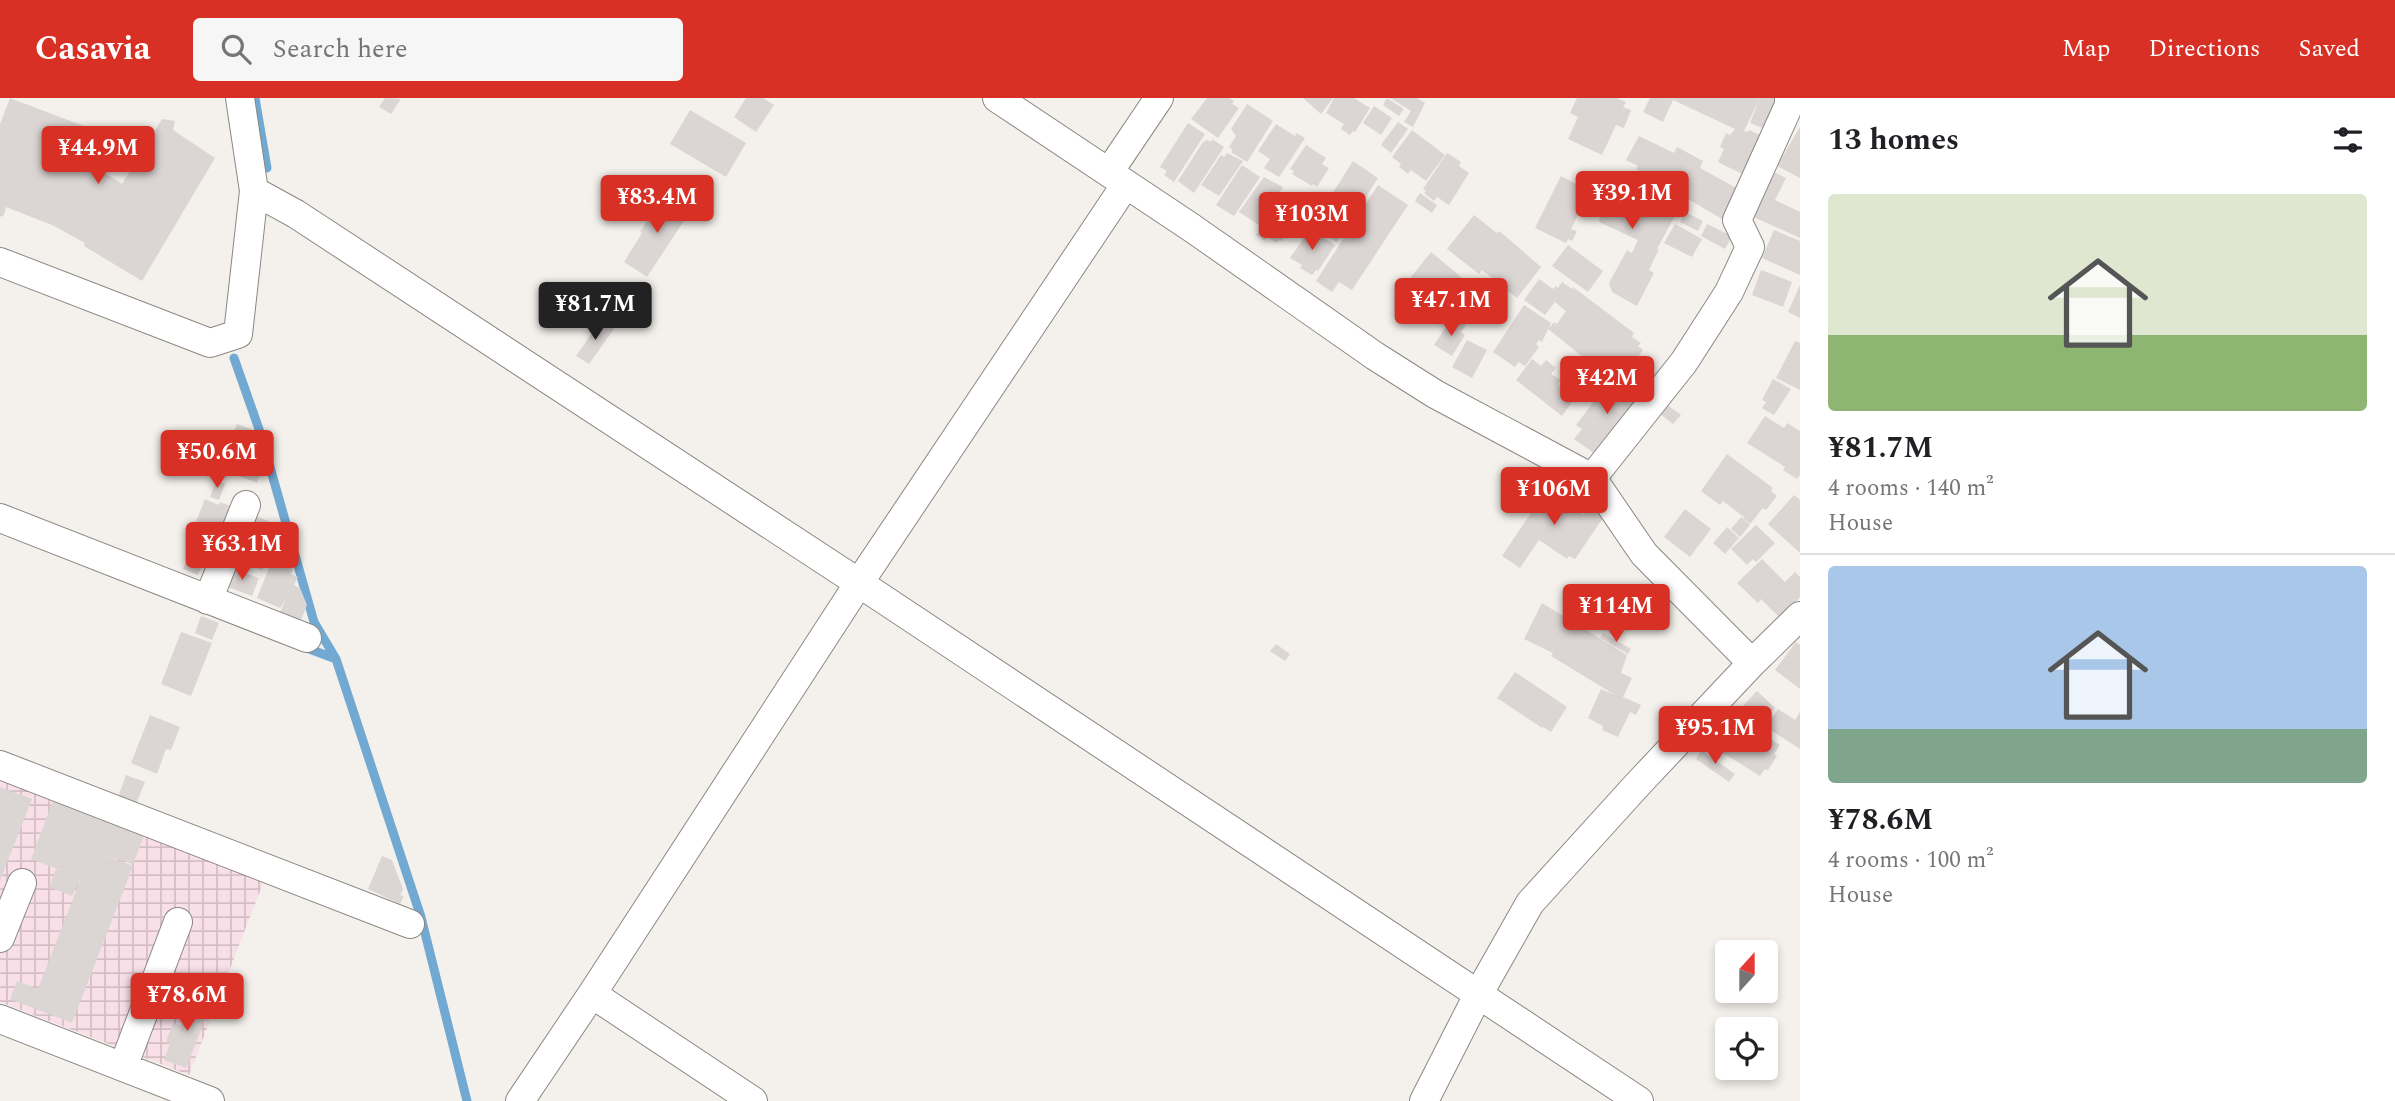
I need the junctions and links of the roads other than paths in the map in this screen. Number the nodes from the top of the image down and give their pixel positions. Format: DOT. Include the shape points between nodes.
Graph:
graph roads {
  1 [pos="240,98"];
  2 [pos="998,98"];
  3 [pos="1159,98"];
  4 [pos="1789,98"];
  5 [pos="1117,178"];
  6 [pos="254,191"];
  7 [pos="0,262"];
  8 [pos="1592,478"];
  9 [pos="246,505"];
  10 [pos="0,518"];
  11 [pos="859,583"];
  12 [pos="208,600"];
  13 [pos="1799,619"];
  14 [pos="307,638"];
  15 [pos="1752,663"];
  16 [pos="0,765"];
  17 [pos="22,883"];
  18 [pos="178,922"];
  19 [pos="410,924"];
  20 [pos="0,938"];
  21 [pos="1479,993"];
  22 [pos="592,994"];
  23 [pos="0,1019"];
  24 [pos="123,1067"];
  25 [pos="209,1101"];
  26 [pos="520,1101"];
  27 [pos="753,1101"];
  28 [pos="1424,1101"];
  29 [pos="1639,1101"];
  1 -- 6 [label="street"];
  2 -- 5 [label="street"];
  3 -- 5 [label="street"];
  4 -- 8 [label="street" via="1737,220 1749,247 1729,292 1684,362"];
  5 -- 8 [label="street" via="1435,394"];
  5 -- 11 [label="street"];
  6 -- 7 [label="street" via="238,334 210,343"];
  6 -- 11 [label="street" via="296,214"];
  8 -- 15 [label="street" via="1644,554"];
  9 -- 12 [label="street"];
  10 -- 12 [label="street"];
  11 -- 21 [label="street"];
  11 -- 22 [label="street"];
  12 -- 14 [label="street"];
  13 -- 15 [label="street"];
  15 -- 21 [label="street" via="1530,903"];
  16 -- 19 [label="street"];
  17 -- 20 [label="street"];
  18 -- 24 [label="street"];
  21 -- 28 [label="street"];
  21 -- 29 [label="street"];
  22 -- 26 [label="street"];
  22 -- 27 [label="street"];
  23 -- 24 [label="street"];
  24 -- 25 [label="street"];
}
